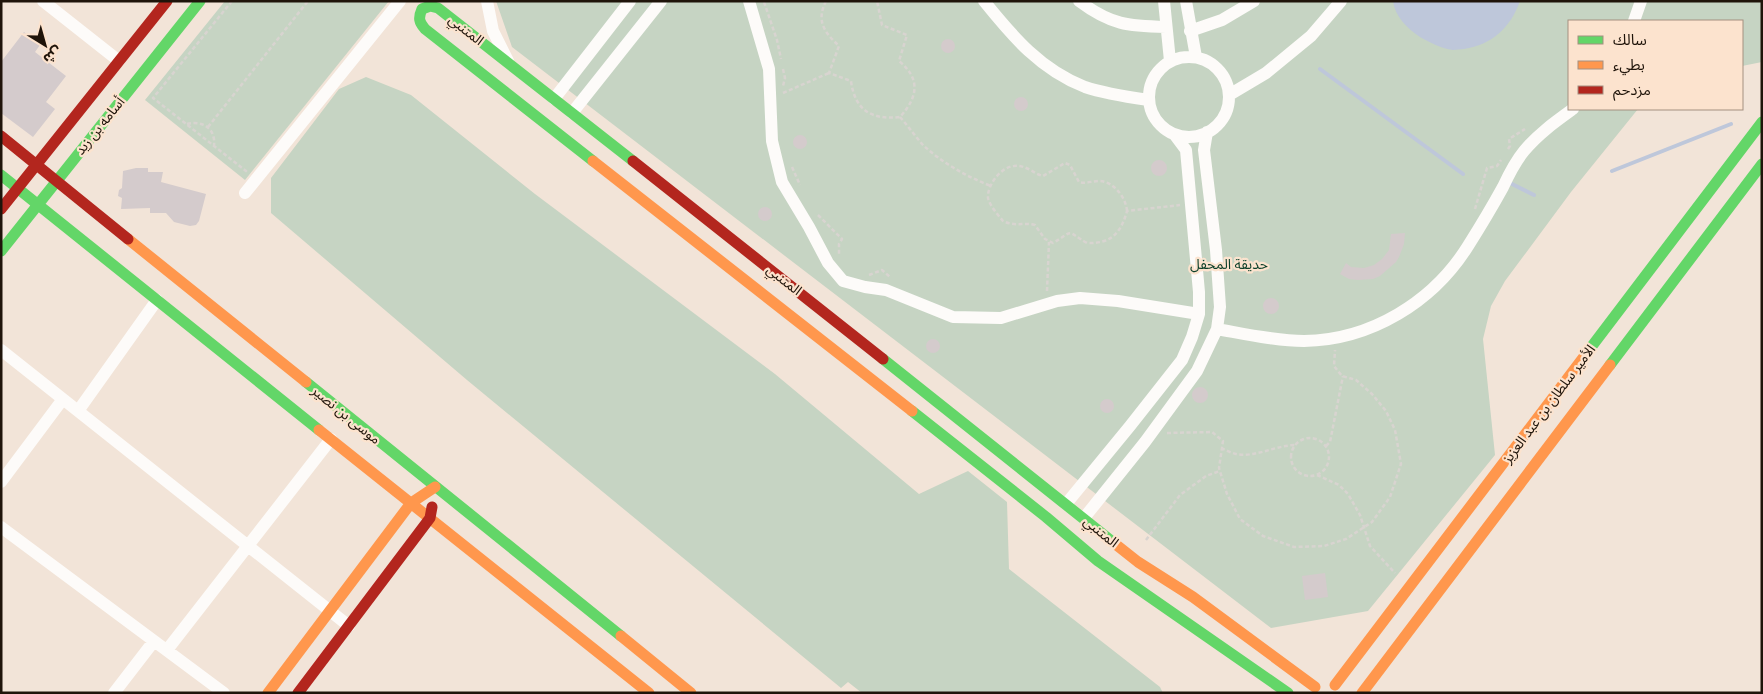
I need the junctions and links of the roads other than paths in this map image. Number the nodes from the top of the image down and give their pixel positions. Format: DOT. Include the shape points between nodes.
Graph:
graph roads {
  1 [pos="43,1"];
  2 [pos="167,1"];
  3 [pos="200,1"];
  4 [pos="400,1"];
  5 [pos="487,1"];
  6 [pos="630,1"];
  7 [pos="661,1"];
  8 [pos="749,1"];
  9 [pos="984,1"];
  10 [pos="1079,1"];
  11 [pos="1164,1"];
  12 [pos="1186,1"];
  13 [pos="1254,1"];
  14 [pos="1341,1"];
  15 [pos="1641,1"];
  16 [pos="1634,20"];
  17 [pos="1166,27"];
  18 [pos="1190,31"];
  19 [pos="1196,57"];
  20 [pos="119,61"];
  21 [pos="1170,62"];
  22 [pos="509,64"];
  23 [pos="1229,95"];
  24 [pos="554,99"];
  25 [pos="1149,100"];
  26 [pos="1572,110"];
  27 [pos="572,113"];
  28 [pos="1762,122"];
  29 [pos="1207,132"];
  30 [pos="1174,134"];
  31 [pos="1,136"];
  32 [pos="37,164"];
  33 [pos="1762,164"];
  34 [pos="1,175"];
  35 [pos="56,180"];
  36 [pos="18,188"];
  37 [pos="244,193"];
  38 [pos="37,204"];
  39 [pos="1,209"];
  40 [pos="1,251"];
  41 [pos="157,300"];
  42 [pos="1199,314"];
  43 [pos="1217,329"];
  44 [pos="1,350"];
  45 [pos="63,399"];
  46 [pos="78,411"];
  47 [pos="330,438"];
  48 [pos="1,482"];
  49 [pos="435,487"];
  50 [pos="411,503"];
  51 [pos="1066,504"];
  52 [pos="430,518"];
  53 [pos="1084,518"];
  54 [pos="1,527"];
  55 [pos="248,546"];
  56 [pos="330,611"];
  57 [pos="349,626"];
  58 [pos="154,640"];
  59 [pos="167,650"];
  60 [pos="1310,690"];
  61 [pos="114,693"];
  62 [pos="224,693"];
  63 [pos="268,693"];
  64 [pos="298,693"];
  65 [pos="649,693"];
  66 [pos="691,693"];
  67 [pos="1288,693"];
  68 [pos="1362,693"];
  1 -- 20 [label="street"];
  2 -- 20 [label="street, أسامه بن زيد"];
  3 -- 35 [label="street, أسامه بن زيد"];
  4 -- 37 [label="street"];
  5 -- 22 [label="street" via="493,31"];
  6 -- 24 [label="street"];
  7 -- 27 [label="street"];
  8 -- 42 [label="street" via="769,69 772,141 782,182 828,263 843,281 886,290 953,317 1001,318 1057,301 1080,298"];
  9 -- 25 [label="street" via="1018,42 1053,71 1086,87"];
  10 -- 17 [label="street" via="1105,18 1130,26"];
  11 -- 17 [label="street"];
  12 -- 18 [label="street"];
  13 -- 18 [label="street" via="1222,20"];
  14 -- 23 [label="street" via="1311,36 1266,73"];
  15 -- 16 [label="street"];
  17 -- 21 [label="street"];
  18 -- 19 [label="street"];
  19 -- 21 [label="street"];
  19 -- 23 [label="street" via="1219,70"];
  20 -- 32 [label="street, أسامه بن زيد"];
  21 -- 25 [label="street" via="1152,80"];
  22 -- 24 [label="street, المتنبي"];
  22 -- 67 [label="street, المتنبي" via="438,8 422,9 420,24 425,29 793,316 1098,561"];
  23 -- 29 [label="street" via="1228,108 1222,120"];
  24 -- 27 [label="street, المتنبي"];
  25 -- 30 [label="street" via="1154,118"];
  26 -- 43 [label="street" via="1538,135 1523,152 1468,246 1449,272 1399,314 1341,338 1303,341"];
  27 -- 51 [label="street, المتنبي"];
  28 -- 60 [label="street, الأمير سلطان بن عبد العزيز" via="1340,687 1325,684"];
  29 -- 30 [label="street" via="1187,137"];
  29 -- 43 [label="street" via="1204,150 1220,307"];
  30 -- 42 [label="street" via="1186,150"];
  31 -- 32 [label="street, موسى بن نصير"];
  32 -- 35 [label="street, موسى بن نصير"];
  32 -- 36 [label="street, أسامه بن زيد"];
  33 -- 68 [label="street, الأمير سلطان بن عبد العزيز"];
  34 -- 36 [label="street, موسى بن نصير"];
  35 -- 38 [label="street, أسامه بن زيد"];
  35 -- 49 [label="street, موسى بن نصير"];
  36 -- 38 [label="street, موسى بن نصير"];
  36 -- 39 [label="street, أسامه بن زيد"];
  38 -- 40 [label="street, أسامه بن زيد"];
  38 -- 41 [label="street, موسى بن نصير"];
  41 -- 46 [label="street"];
  41 -- 47 [label="street, موسى بن نصير"];
  42 -- 51 [label="street" via="1182,360"];
  43 -- 53 [label="street" via="1197,371"];
  44 -- 45 [label="street"];
  45 -- 46 [label="street"];
  45 -- 48 [label="street"];
  46 -- 55 [label="street"];
  47 -- 50 [label="street, موسى بن نصير"];
  47 -- 55 [label="street"];
  49 -- 50 [label="street"];
  49 -- 52 [label="street"];
  49 -- 66 [label="street, موسى بن نصير"];
  50 -- 52 [label="street, موسى بن نصير"];
  50 -- 56 [label="street"];
  51 -- 53 [label="street, المتنبي"];
  52 -- 57 [label="street"];
  52 -- 65 [label="street, موسى بن نصير"];
  53 -- 60 [label="street, المتنبي" via="1138,562 1193,597"];
  54 -- 58 [label="street"];
  55 -- 56 [label="street"];
  55 -- 59 [label="street"];
  56 -- 57 [label="street"];
  56 -- 63 [label="street"];
  57 -- 64 [label="street"];
  58 -- 59 [label="street"];
  58 -- 61 [label="street"];
  59 -- 62 [label="street"];
}
